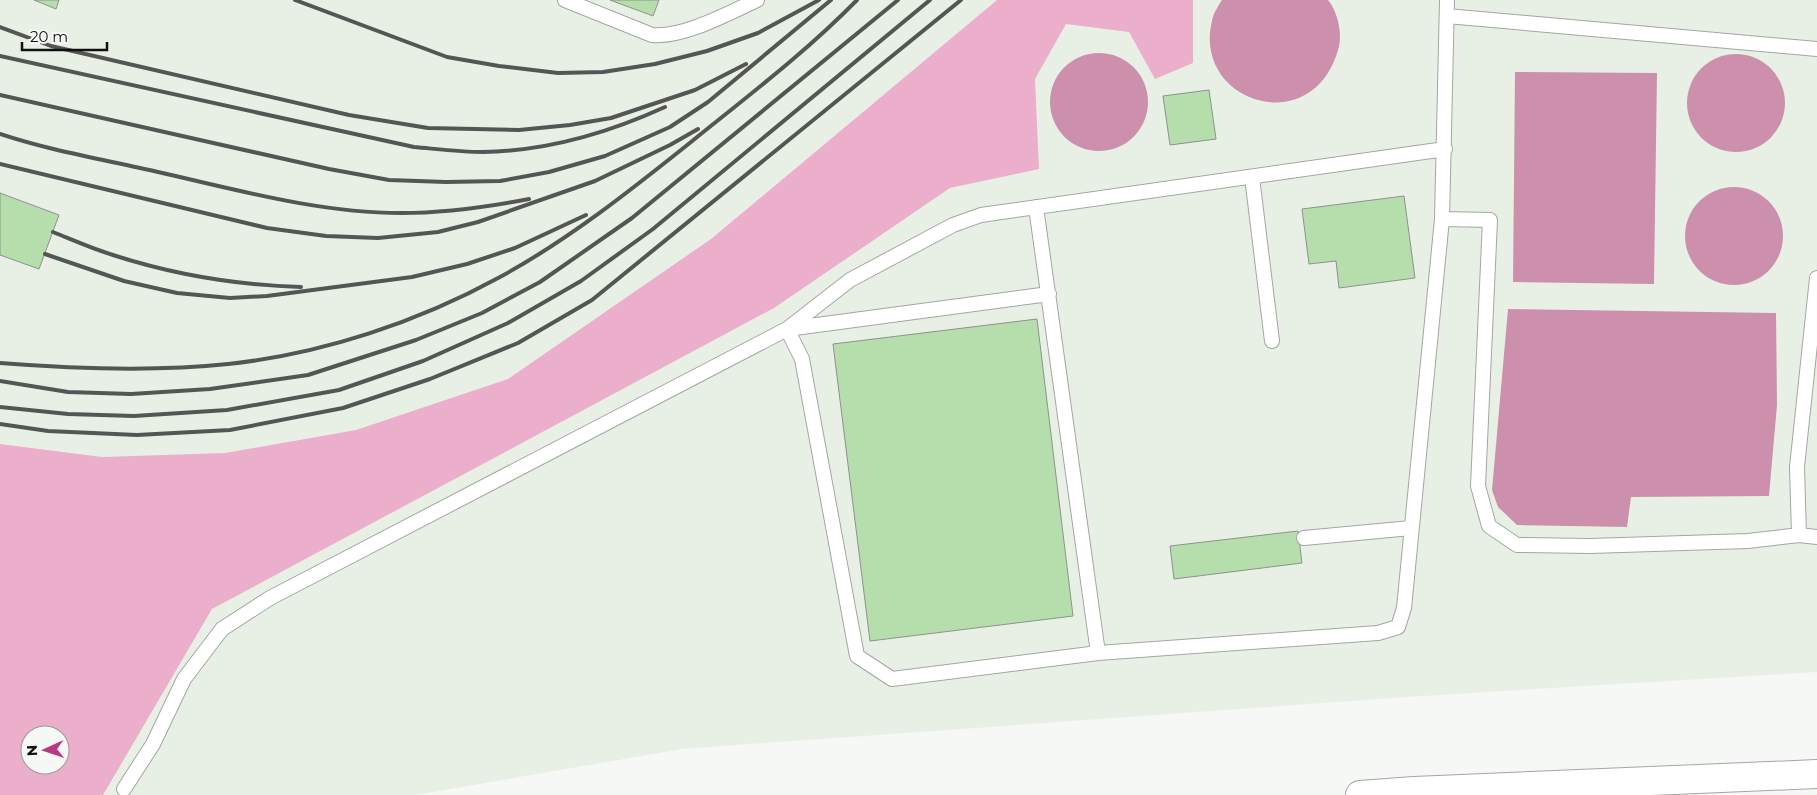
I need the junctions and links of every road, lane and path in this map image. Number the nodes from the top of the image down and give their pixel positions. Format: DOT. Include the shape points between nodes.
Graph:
graph roads {
  1 [pos="565,0"];
  2 [pos="756,0"];
  3 [pos="1447,0"];
  4 [pos="1447,16"];
  5 [pos="1817,49"];
  6 [pos="1445,149"];
  7 [pos="1252,177"];
  8 [pos="1036,207"];
  9 [pos="1442,219"];
  10 [pos="1817,278"];
  11 [pos="1049,294"];
  12 [pos="788,329"];
  13 [pos="1272,342"];
  14 [pos="1411,528"];
  15 [pos="1798,535"];
  16 [pos="1817,537"];
  17 [pos="1304,538"];
  18 [pos="1098,653"];
  19 [pos="1817,774"];
  20 [pos="124,790"];
  21 [pos="1360,795"];
  1 -- 2 [label="lane" via="652,35 662,36 709,22"];
  3 -- 4 [label="lane"];
  4 -- 5 [label="lane"];
  4 -- 6 [label="lane"];
  6 -- 7 [label="lane"];
  6 -- 9 [label="lane"];
  7 -- 8 [label="lane"];
  7 -- 13 [label="lane"];
  8 -- 11 [label="lane"];
  8 -- 12 [label="lane" via="981,215 953,225 850,280"];
  9 -- 14 [label="lane"];
  9 -- 15 [label="lane" via="1490,220 1478,486 1488,526 1517,545 1748,541"];
  10 -- 15 [label="lane" via="1797,467"];
  11 -- 12 [label="lane"];
  11 -- 18 [label="lane"];
  12 -- 18 [label="lane" via="802,359 857,656 892,679"];
  12 -- 20 [label="lane" via="270,598 222,629 184,678 153,744"];
  14 -- 17 [label="lane"];
  14 -- 18 [label="lane" via="1404,608 1398,627 1378,633"];
  15 -- 16 [label="lane"];
  19 -- 21 [label="main road"];
}
